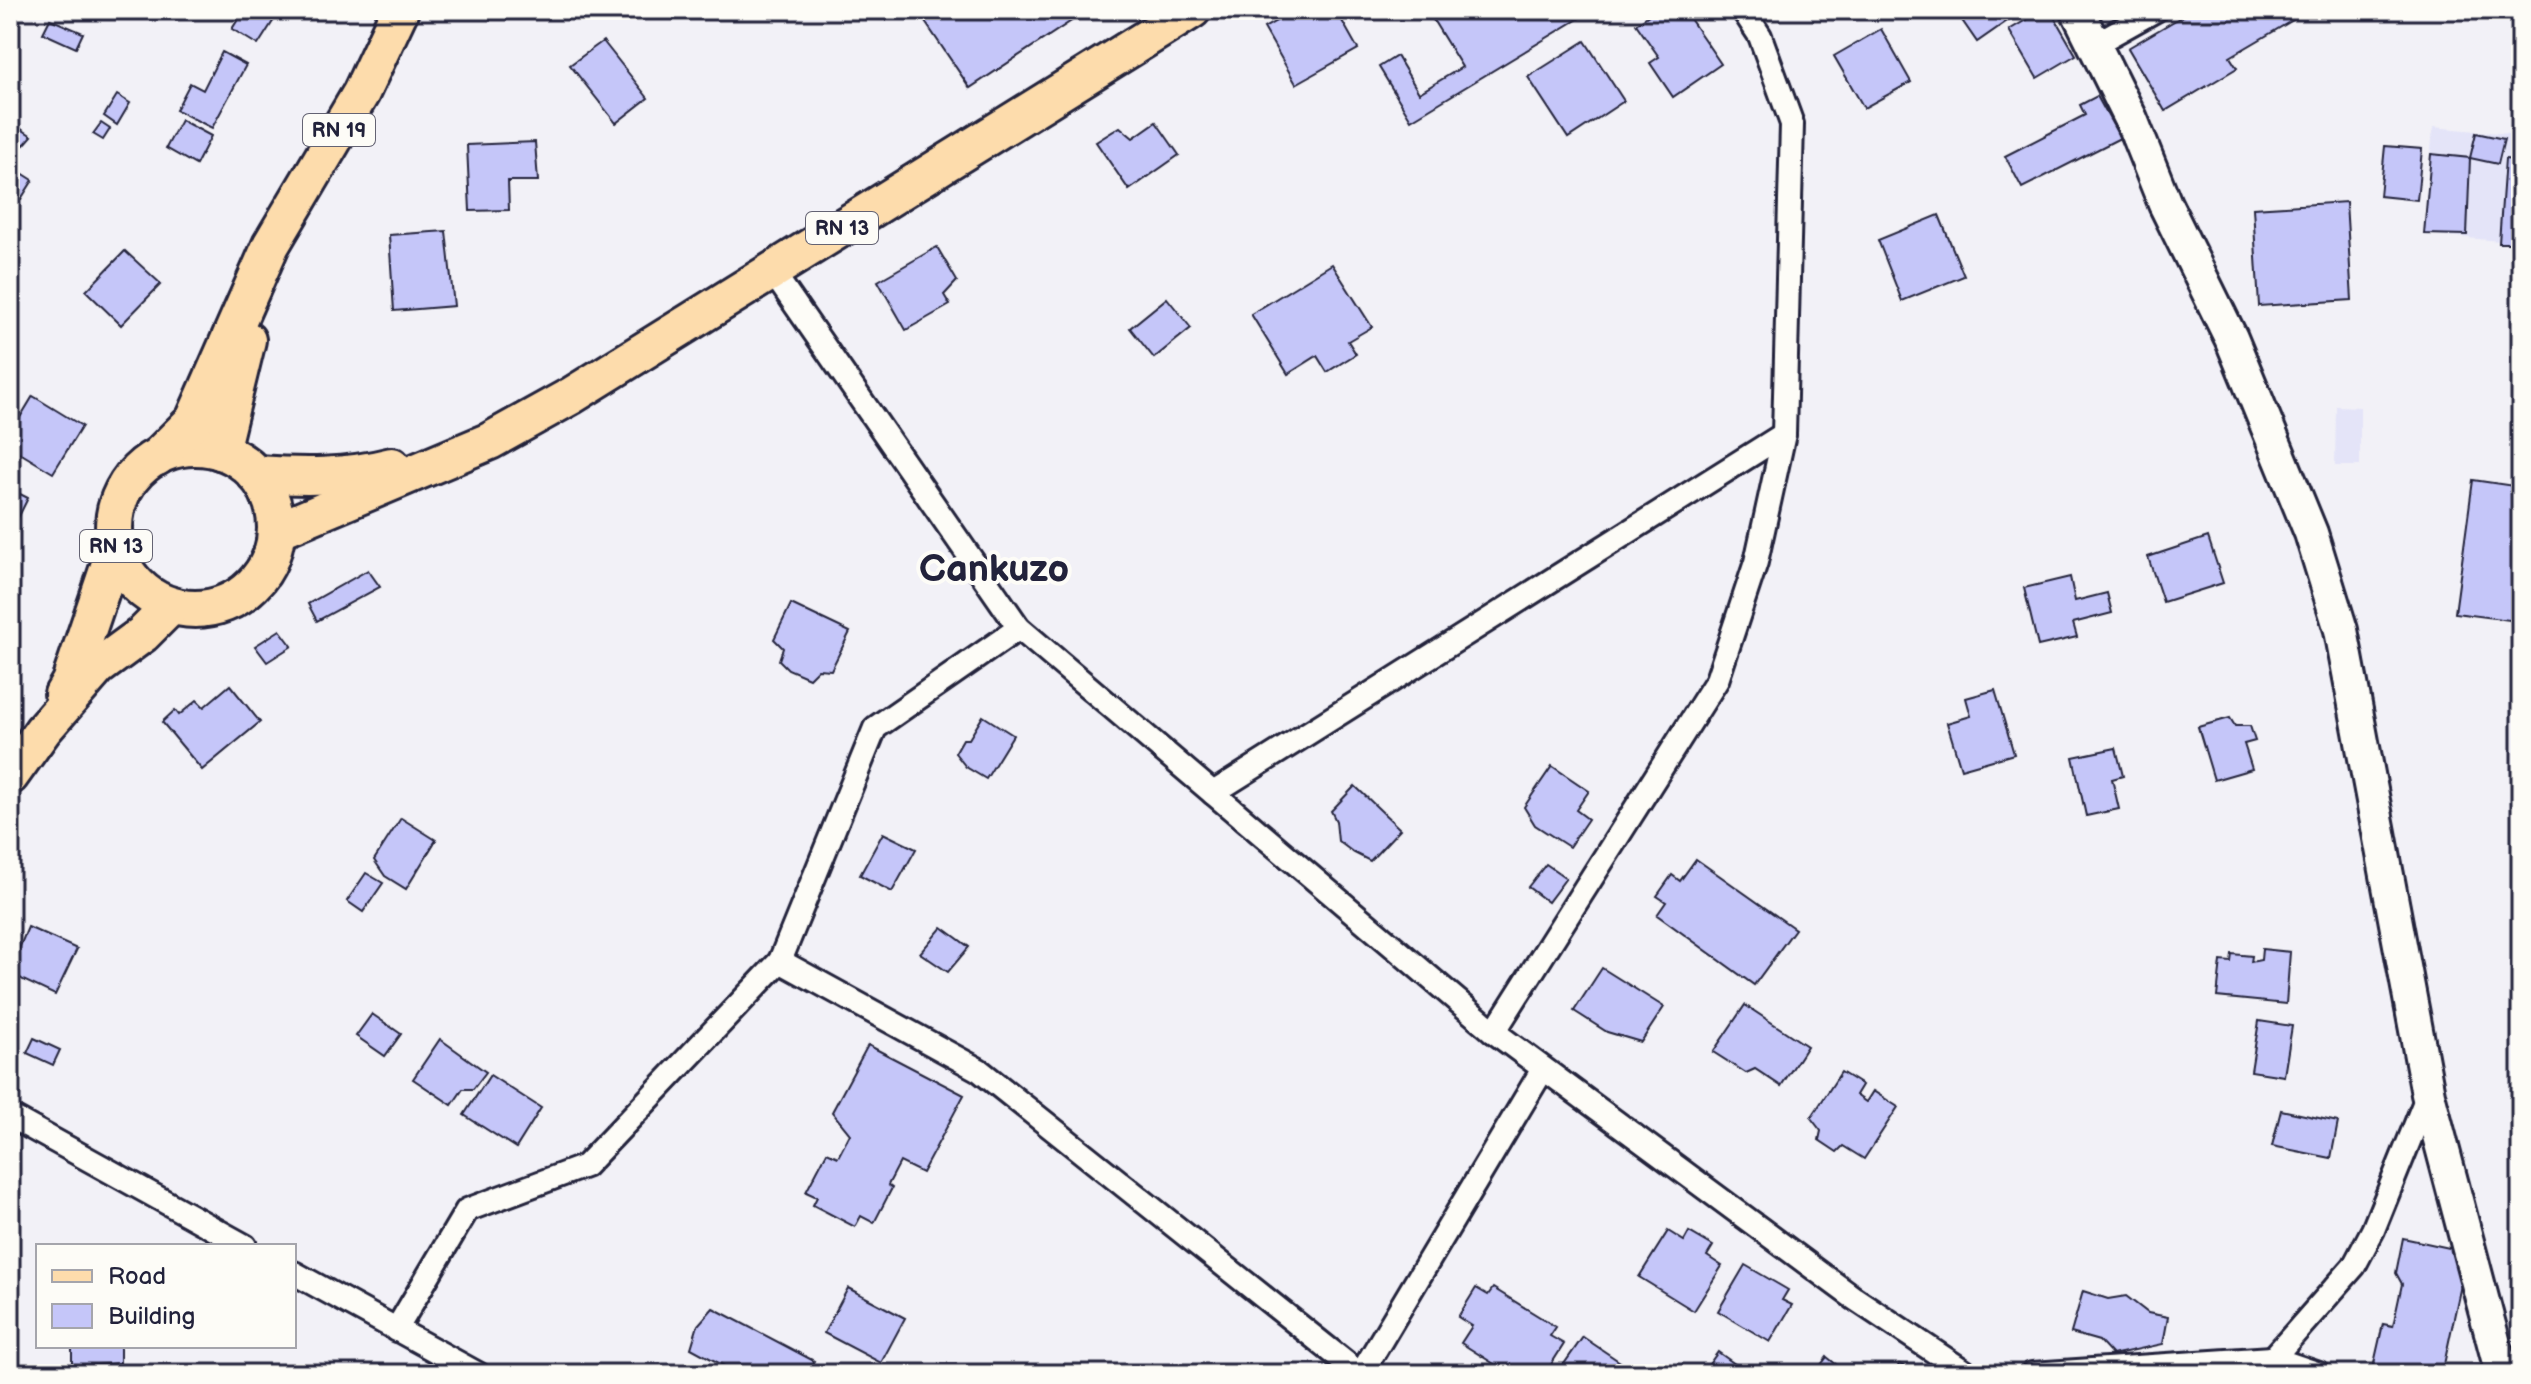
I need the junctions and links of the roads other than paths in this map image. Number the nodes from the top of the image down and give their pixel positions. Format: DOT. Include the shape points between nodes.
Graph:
graph roads {
  1 [pos="400,10"];
  2 [pos="1192,10"];
  3 [pos="1743,10"];
  4 [pos="2077,10"];
  5 [pos="2156,10"];
  6 [pos="2095,44"];
  7 [pos="271,245"];
  8 [pos="772,271"];
  9 [pos="1784,434"];
  10 [pos="490,441"];
  11 [pos="220,451"];
  12 [pos="157,457"];
  13 [pos="255,474"];
  14 [pos="276,531"];
  15 [pos="116,546"];
  16 [pos="171,606"];
  17 [pos="1019,628"];
  18 [pos="43,730"];
  19 [pos="10,776"];
  20 [pos="1213,793"];
  21 [pos="780,961"];
  22 [pos="1494,1032"];
  23 [pos="1543,1069"];
  24 [pos="2428,1094"];
  25 [pos="10,1116"];
  26 [pos="241,1244"];
  27 [pos="296,1274"];
  28 [pos="396,1330"];
  29 [pos="2266,1366"];
  30 [pos="478,1374"];
  31 [pos="1360,1374"];
  32 [pos="1968,1374"];
  33 [pos="2032,1374"];
  34 [pos="2319,1374"];
  35 [pos="2502,1374"];
  1 -- 7 [label="main road, RN 19" via="361,93"];
  2 -- 8 [label="main road, RN 13"];
  3 -- 9 [label="street" via="1760,36 1792,124"];
  4 -- 6 [label="main road"];
  5 -- 6 [label="street"];
  6 -- 24 [label="main road" via="2231,338 2311,533 2341,630"];
  7 -- 11 [label="main road, RN 19"];
  7 -- 12 [label="main road, RN 19" via="194,420"];
  8 -- 10 [label="main road, RN 13"];
  8 -- 17 [label="street"];
  9 -- 20 [label="street"];
  9 -- 22 [label="street" via="1756,562 1717,680"];
  10 -- 13 [label="main road, RN 13" via="364,474"];
  10 -- 14 [label="main road, RN 13"];
  11 -- 12 [label="main road, RN 13" via="198,447"];
  11 -- 13 [label="main road, RN 13"];
  12 -- 15 [label="main road, RN 13" via="126,485 117,504"];
  13 -- 14 [label="main road, RN 13" via="275,510"];
  14 -- 16 [label="main road, RN 13" via="264,572 242,594 213,607"];
  15 -- 16 [label="main road, RN 13" via="135,583"];
  15 -- 18 [label="main road, RN 13" via="70,682"];
  16 -- 18 [label="main road, RN 13" via="98,667"];
  17 -- 20 [label="street"];
  17 -- 21 [label="street" via="875,728"];
  18 -- 19 [label="main road, RN 13"];
  20 -- 22 [label="street"];
  21 -- 28 [label="street" via="585,1166 467,1210"];
  21 -- 31 [label="street" via="979,1070"];
  22 -- 23 [label="street"];
  23 -- 31 [label="street"];
  23 -- 32 [label="street" via="1854,1298"];
  24 -- 29 [label="street" via="2354,1266"];
  24 -- 35 [label="main road"];
  25 -- 26 [label="street"];
  27 -- 28 [label="street"];
  28 -- 30 [label="street"];
  29 -- 33 [label="street"];
  29 -- 34 [label="street"];
}
